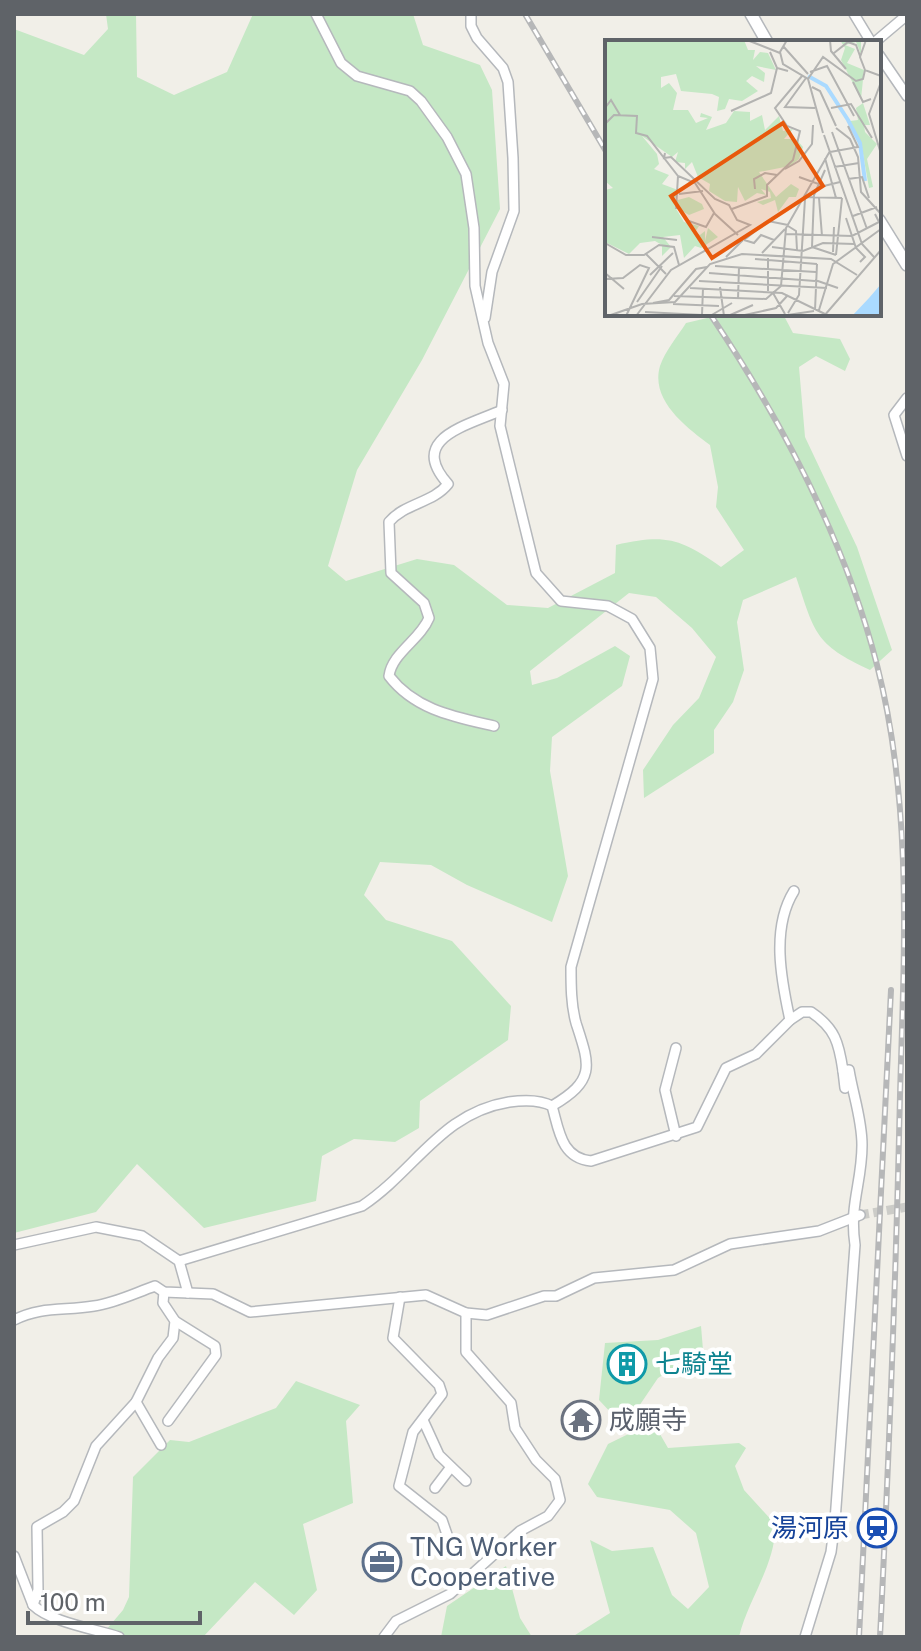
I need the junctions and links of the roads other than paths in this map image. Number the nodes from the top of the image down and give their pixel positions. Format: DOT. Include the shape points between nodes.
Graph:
graph roads {
  1 [pos="316,14"];
  2 [pos="471,14"];
  3 [pos="751,14"];
  4 [pos="854,14"];
  5 [pos="907,15"];
  6 [pos="766,40"];
  7 [pos="872,40"];
  8 [pos="876,40"];
  9 [pos="881,58"];
  10 [pos="907,96"];
  11 [pos="881,223"];
  12 [pos="907,265"];
  13 [pos="484,325"];
  14 [pos="907,398"];
  15 [pos="502,410"];
  16 [pos="907,456"];
  17 [pos="494,726"];
  18 [pos="794,891"];
  19 [pos="790,1020"];
  20 [pos="676,1048"];
  21 [pos="843,1071"];
  22 [pos="845,1088"];
  23 [pos="552,1106"];
  24 [pos="676,1136"];
  25 [pos="855,1216"];
  26 [pos="14,1245"];
  27 [pos="179,1261"];
  28 [pos="164,1292"];
  29 [pos="188,1293"];
  30 [pos="400,1297"];
  31 [pos="466,1313"];
  32 [pos="14,1320"];
  33 [pos="175,1321"];
  34 [pos="136,1402"];
  35 [pos="423,1420"];
  36 [pos="168,1421"];
  37 [pos="161,1445"];
  38 [pos="451,1467"];
  39 [pos="466,1481"];
  40 [pos="435,1488"];
  41 [pos="452,1549"];
  42 [pos="14,1556"];
  43 [pos="33,1605"];
  44 [pos="119,1637"];
  45 [pos="384,1637"];
  46 [pos="805,1637"];
  1 -- 13 [label="street" via="341,63 357,76 410,91 447,137 471,194 474,276"];
  2 -- 13 [label="street" via="477,38 508,82 513,158 514,211 492,272"];
  3 -- 6 [label="street"];
  4 -- 7 [label="street"];
  5 -- 8 [label="street"];
  9 -- 10 [label="street"];
  11 -- 12 [label="street"];
  13 -- 15 [label="street" via="504,384"];
  14 -- 16 [label="street" via="894,415"];
  15 -- 17 [label="street" via="443,439 431,458 448,484 442,492 397,512 389,522 391,573 424,603 429,618 389,676 434,712"];
  15 -- 23 [label="street" via="500,426 539,579 561,601 620,610 643,635 653,660 650,693 571,967 576,1022 589,1063 580,1084"];
  18 -- 19 [label="street" via="784,907 780,973"];
  19 -- 21 [label="street" via="811,1012 831,1027"];
  19 -- 24 [label="street" via="756,1054 726,1068 697,1127"];
  20 -- 24 [label="street" via="665,1090"];
  21 -- 22 [label="street"];
  21 -- 25 [label="street" via="849,1070 861,1126"];
  23 -- 24 [label="street" via="566,1150 581,1160"];
  23 -- 27 [label="street" via="514,1101 470,1112 362,1206"];
  25 -- 31 [label="street" via="819,1231 730,1244 674,1270 594,1278 511,1310"];
  25 -- 46 [label="street" via="835,1521"];
  26 -- 27 [label="street" via="96,1227 142,1236"];
  27 -- 29 [label="street"];
  28 -- 29 [label="street"];
  28 -- 32 [label="street" via="155,1286 97,1306 56,1307"];
  28 -- 33 [label="street" via="163,1303"];
  29 -- 30 [label="street" via="213,1294 250,1312"];
  30 -- 31 [label="street" via="426,1295"];
  30 -- 35 [label="street" via="393,1338 442,1394"];
  31 -- 45 [label="street" via="466,1352 511,1403 515,1428 555,1479 560,1500 548,1516 520,1531 450,1594 396,1621"];
  33 -- 34 [label="street" via="173,1338"];
  33 -- 36 [label="street" via="215,1346 216,1355"];
  34 -- 37 [label="street"];
  34 -- 43 [label="street" via="96,1446 74,1501 37,1527 38,1590"];
  35 -- 38 [label="street" via="439,1455"];
  35 -- 41 [label="street" via="413,1432 399,1486 442,1520"];
  38 -- 39 [label="street"];
  38 -- 40 [label="street"];
  42 -- 43 [label="street"];
  43 -- 44 [label="street" via="49,1618"];
}
